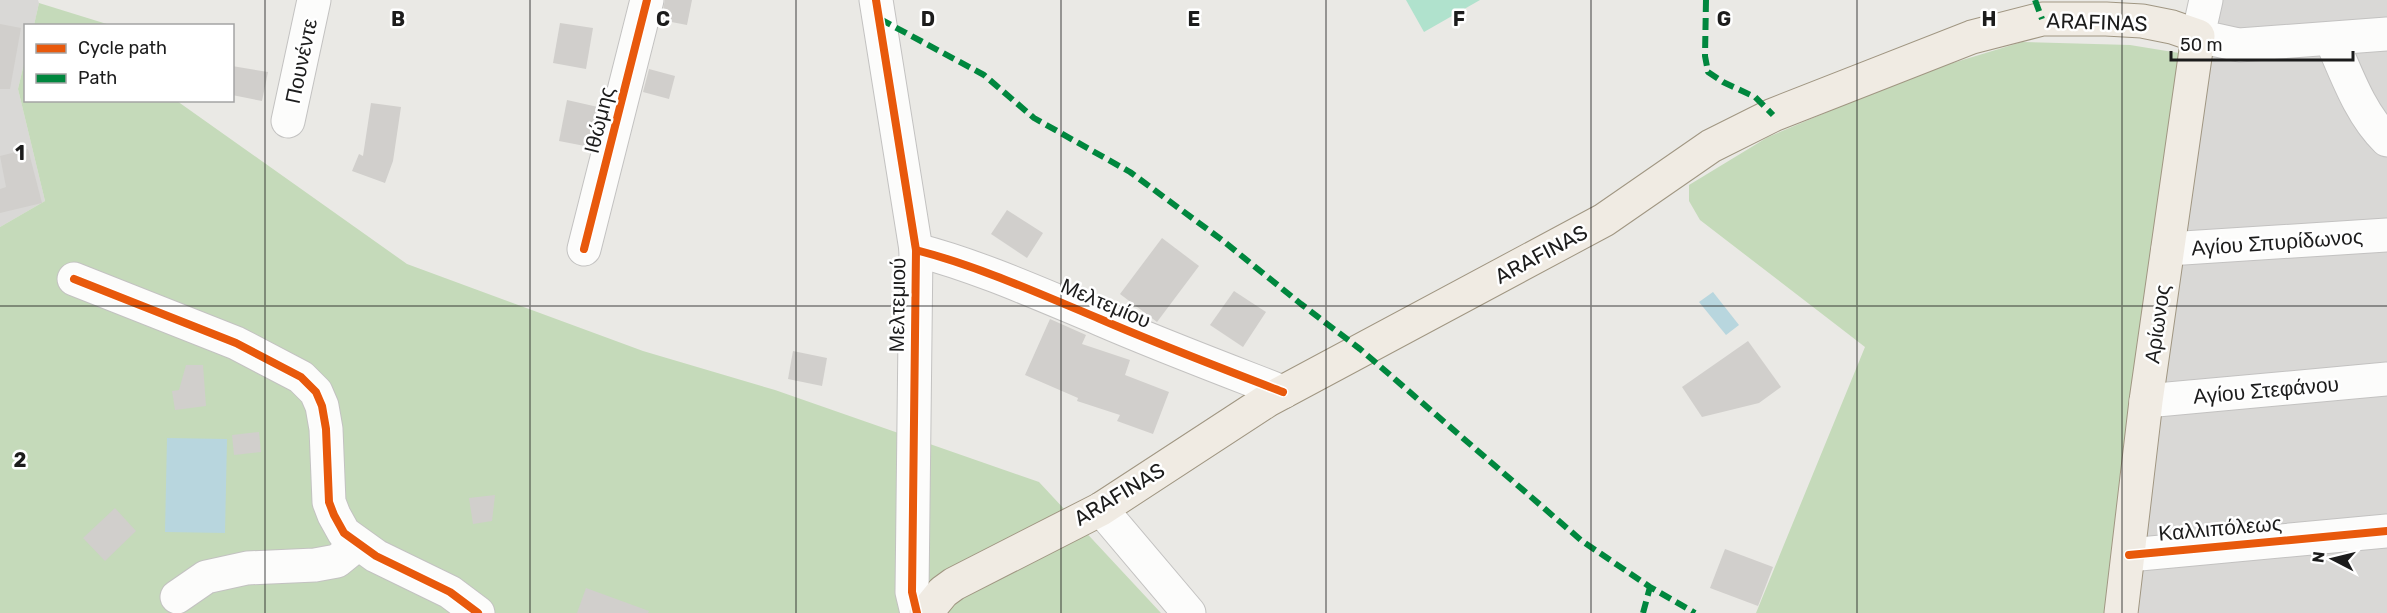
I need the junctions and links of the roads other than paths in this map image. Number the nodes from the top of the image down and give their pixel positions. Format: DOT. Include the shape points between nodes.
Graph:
graph roads {
  1 [pos="314,0"];
  2 [pos="647,0"];
  3 [pos="876,0"];
  4 [pos="2206,0"];
  5 [pos="2387,34"];
  6 [pos="2198,36"];
  7 [pos="2331,39"];
  8 [pos="288,121"];
  9 [pos="2387,140"];
  10 [pos="2387,235"];
  11 [pos="584,249"];
  12 [pos="916,249"];
  13 [pos="2168,249"];
  14 [pos="74,279"];
  15 [pos="2387,379"];
  16 [pos="1283,392"];
  17 [pos="2146,401"];
  18 [pos="1101,509"];
  19 [pos="2387,531"];
  20 [pos="358,544"];
  21 [pos="2129,555"];
  22 [pos="177,597"];
  23 [pos="478,613"];
  24 [pos="917,613"];
  25 [pos="926,613"];
  26 [pos="1189,613"];
  27 [pos="2121,613"];
  1 -- 8 [label="street, Πουνέντε"];
  2 -- 11 [label="street, Ιθώμης"];
  3 -- 12 [label="street, Μελτεμιού"];
  4 -- 6 [label="street"];
  5 -- 7 [label="street"];
  6 -- 7 [label="street" via="2239,45"];
  6 -- 13 [label="main road, Αρίωνος"];
  6 -- 16 [label="main road, ARAFINAS" via="2142,21 2042,19 1972,37 1773,115 1711,146 1604,220"];
  7 -- 9 [label="street" via="2355,94 2377,131"];
  10 -- 13 [label="street, Αγίου Σπυρίδωνος"];
  12 -- 16 [label="street, Μελτεμίου"];
  12 -- 24 [label="street, Μελτεμιού" via="912,592"];
  13 -- 17 [label="main road, Αρίωνος"];
  14 -- 20 [label="street" via="236,343 301,377 316,392 322,406 329,502 344,533"];
  15 -- 17 [label="street, Αγίου Στεφάνου"];
  16 -- 18 [label="main road, ARAFINAS"];
  17 -- 21 [label="main road, Αρίωνος"];
  18 -- 25 [label="main road, ARAFINAS" via="954,584"];
  18 -- 26 [label="street"];
  19 -- 21 [label="street, Καλλιπόλεως"];
  20 -- 22 [label="street" via="337,561 247,568 206,577"];
  20 -- 23 [label="street" via="450,592"];
  21 -- 27 [label="main road, Αρίωνος"];
}
